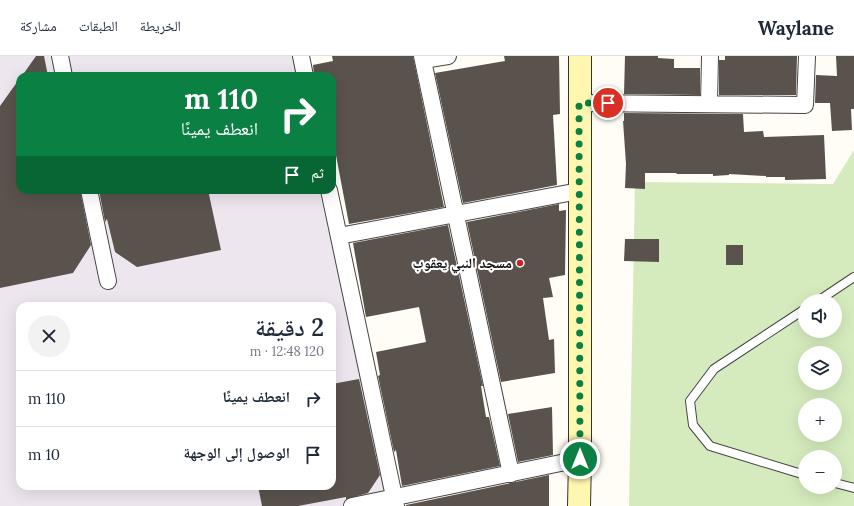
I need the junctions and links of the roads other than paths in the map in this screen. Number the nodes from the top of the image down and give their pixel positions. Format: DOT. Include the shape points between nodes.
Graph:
graph roads {
  1 [pos="60,56"];
  2 [pos="301,56"];
  3 [pos="448,56"];
  4 [pos="580,56"];
  5 [pos="710,56"];
  6 [pos="807,56"];
  7 [pos="423,58"];
  8 [pos="63,72"];
  9 [pos="304,72"];
  10 [pos="579,103"];
  11 [pos="709,104"];
  12 [pos="579,191"];
  13 [pos="90,194"];
  14 [pos="330,194"];
  15 [pos="457,214"];
  16 [pos="339,236"];
  17 [pos="854,277"];
  18 [pos="108,281"];
  19 [pos="828,294"];
  20 [pos="798,314"];
  21 [pos="580,459"];
  22 [pos="798,473"];
  23 [pos="511,474"];
  24 [pos="842,485"];
  25 [pos="854,488"];
  26 [pos="395,502"];
  27 [pos="352,506"];
  28 [pos="579,506"];
  1 -- 8 [label="street"];
  2 -- 9 [label="street"];
  3 -- 7 [label="street"];
  4 -- 10 [label="street"];
  5 -- 11 [label="street"];
  6 -- 11 [label="street" via="805,105"];
  7 -- 15 [label="street"];
  10 -- 11 [label="street"];
  10 -- 12 [label="street"];
  12 -- 15 [label="street"];
  12 -- 21 [label="street"];
  13 -- 18 [label="street"];
  14 -- 16 [label="street"];
  15 -- 16 [label="street"];
  15 -- 23 [label="street"];
  16 -- 26 [label="street"];
  17 -- 19 [label="lane"];
  20 -- 22 [label="lane" via="714,369 690,401 693,425 710,446"];
  21 -- 23 [label="street"];
  21 -- 28 [label="street"];
  23 -- 26 [label="street"];
  24 -- 25 [label="lane"];
  26 -- 27 [label="street"];
}
